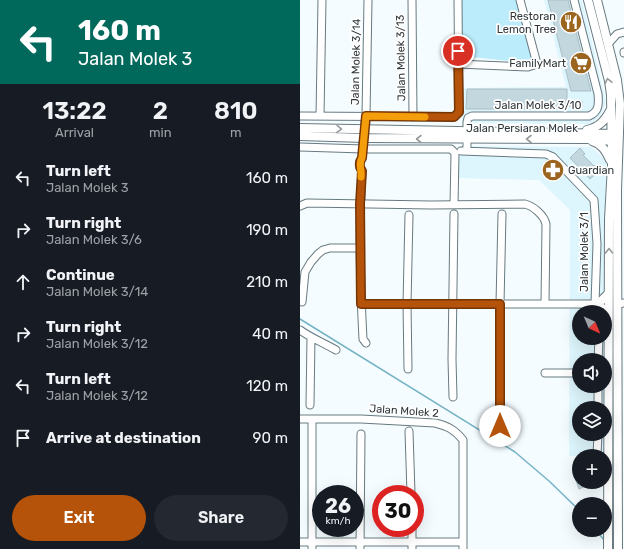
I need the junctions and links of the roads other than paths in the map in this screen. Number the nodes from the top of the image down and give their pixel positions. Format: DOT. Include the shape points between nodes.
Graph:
graph roads {
  1 [pos="322,0"];
  2 [pos="368,0"];
  3 [pos="412,0"];
  4 [pos="458,0"];
  5 [pos="520,0"];
  6 [pos="574,0"];
  7 [pos="588,0"];
  8 [pos="597,0"];
  9 [pos="603,26"];
  10 [pos="620,33"];
  11 [pos="608,44"];
  12 [pos="458,64"];
  13 [pos="612,108"];
  14 [pos="620,115"];
  15 [pos="300,116"];
  16 [pos="320,116"];
  17 [pos="366,116"];
  18 [pos="413,117"];
  19 [pos="624,125"];
  20 [pos="300,128"];
  21 [pos="365,129"];
  22 [pos="578,133"];
  23 [pos="467,135"];
  24 [pos="300,136"];
  25 [pos="618,137"];
  26 [pos="364,138"];
  27 [pos="588,139"];
  28 [pos="300,147"];
  29 [pos="363,149"];
  30 [pos="624,152"];
  31 [pos="615,166"];
  32 [pos="360,204"];
  33 [pos="454,205"];
  34 [pos="300,206"];
  35 [pos="454,214"];
  36 [pos="502,214"];
  37 [pos="409,215"];
  38 [pos="360,248"];
  39 [pos="618,291"];
  40 [pos="608,294"];
  41 [pos="302,302"];
  42 [pos="608,303"];
  43 [pos="622,303"];
  44 [pos="361,304"];
  45 [pos="407,304"];
  46 [pos="452,304"];
  47 [pos="500,304"];
  48 [pos="545,304"];
  49 [pos="597,305"];
  50 [pos="599,305"];
  51 [pos="602,305"];
  52 [pos="572,306"];
  53 [pos="612,308"];
  54 [pos="300,330"];
  55 [pos="311,337"];
  56 [pos="366,343"];
  57 [pos="608,345"];
  58 [pos="336,350"];
  59 [pos="408,369"];
  60 [pos="545,373"];
  61 [pos="572,373"];
  62 [pos="453,397"];
  63 [pos="310,404"];
  64 [pos="300,419"];
  65 [pos="312,419"];
  66 [pos="500,426"];
  67 [pos="409,431"];
  68 [pos="361,434"];
  69 [pos="621,483"];
  70 [pos="411,485"];
  71 [pos="300,542"];
  72 [pos="312,546"];
  73 [pos="360,546"];
  74 [pos="412,546"];
  75 [pos="463,546"];
  76 [pos="608,549"];
  77 [pos="618,549"];
  1 -- 16 [label="street"];
  2 -- 17 [label="street, Jalan Molek 3/14"];
  3 -- 18 [label="street, Jalan Molek 3/13"];
  4 -- 12 [label="street"];
  5 -- 12 [label="street" via="536,60 534,65 528,67"];
  6 -- 23 [label="street, Jalan Molek 3/10" via="598,94 597,111 589,116 472,116 468,118"];
  13 -- 7 [label="main road, one-way"];
  8 -- 9 [label="main road"];
  9 -- 10 [label="street"];
  9 -- 11 [label="main road"];
  10 -- 11 [label="street"];
  11 -- 14 [label="main road" via="619,92"];
  12 -- 18 [label="street" via="457,115"];
  13 -- 22 [label="main road" via="600,125"];
  13 -- 25 [label="main road"];
  14 -- 19 [label="main road"];
  14 -- 25 [label="main road"];
  15 -- 16 [label="street"];
  16 -- 17 [label="street"];
  17 -- 18 [label="street"];
  17 -- 21 [label="street, Jalan Molek 3/14"];
  20 -- 21 [label="main road, Jalan Persiaran Molek, one-way"];
  21 -- 23 [label="main road, Jalan Persiaran Molek"];
  21 -- 26 [label="street, Jalan Molek 3/14"];
  22 -- 23 [label="main road, Jalan Persiaran Molek"];
  22 -- 25 [label="main road, Jalan Persiaran Molek"];
  23 -- 26 [label="main road, Jalan Persiaran Molek, one-way"];
  27 -- 23 [label="main road, Jalan Persiaran Molek, one-way"];
  23 -- 49 [label="street, Jalan Molek 3/1" via="464,151 546,154 553,157 594,200"];
  24 -- 26 [label="main road, Jalan Persiaran Molek"];
  25 -- 27 [label="main road, Jalan Persiaran Molek"];
  25 -- 31 [label="main road"];
  26 -- 29 [label="street, Jalan Molek 3/14"];
  27 -- 31 [label="main road" via="605,150"];
  28 -- 29 [label="street"];
  29 -- 32 [label="street, Jalan Molek 3/14" via="360,161"];
  29 -- 33 [label="street" via="451,149 455,152"];
  30 -- 31 [label="main road"];
  31 -- 39 [label="main road"];
  40 -- 31 [label="main road, one-way" via="609,213"];
  32 -- 33 [label="street"];
  32 -- 34 [label="street" via="307,203"];
  32 -- 38 [label="street, Jalan Molek 3/14"];
  33 -- 48 [label="street" via="525,204 531,206 545,220"];
  35 -- 46 [label="street"];
  36 -- 47 [label="street"];
  37 -- 45 [label="street"];
  38 -- 41 [label="street" via="330,248 318,254 305,272"];
  38 -- 44 [label="street, Jalan Molek 3/14"];
  39 -- 42 [label="main road"];
  39 -- 43 [label="main road"];
  40 -- 42 [label="main road"];
  40 -- 50 [label="main road"];
  42 -- 51 [label="street"];
  43 -- 53 [label="main road"];
  43 -- 69 [label="main road" via="618,313"];
  44 -- 45 [label="street"];
  44 -- 56 [label="street, Jalan Molek 3/14" via="363,339"];
  45 -- 46 [label="street"];
  45 -- 59 [label="street"];
  46 -- 47 [label="street"];
  46 -- 62 [label="street"];
  47 -- 48 [label="street"];
  47 -- 66 [label="street"];
  48 -- 52 [label="street"];
  54 -- 55 [label="street"];
  55 -- 58 [label="street"];
  55 -- 63 [label="street"];
  57 -- 76 [label="main road"];
  60 -- 61 [label="street"];
  64 -- 65 [label="street, Jalan Molek 2"];
  65 -- 72 [label="street"];
  65 -- 75 [label="street, Jalan Molek 2" via="435,423 456,432 463,440"];
  67 -- 70 [label="street"];
  68 -- 73 [label="street"];
  69 -- 77 [label="main road"];
  71 -- 72 [label="street"];
  72 -- 73 [label="street"];
  73 -- 74 [label="street"];
  74 -- 75 [label="street"];
}
